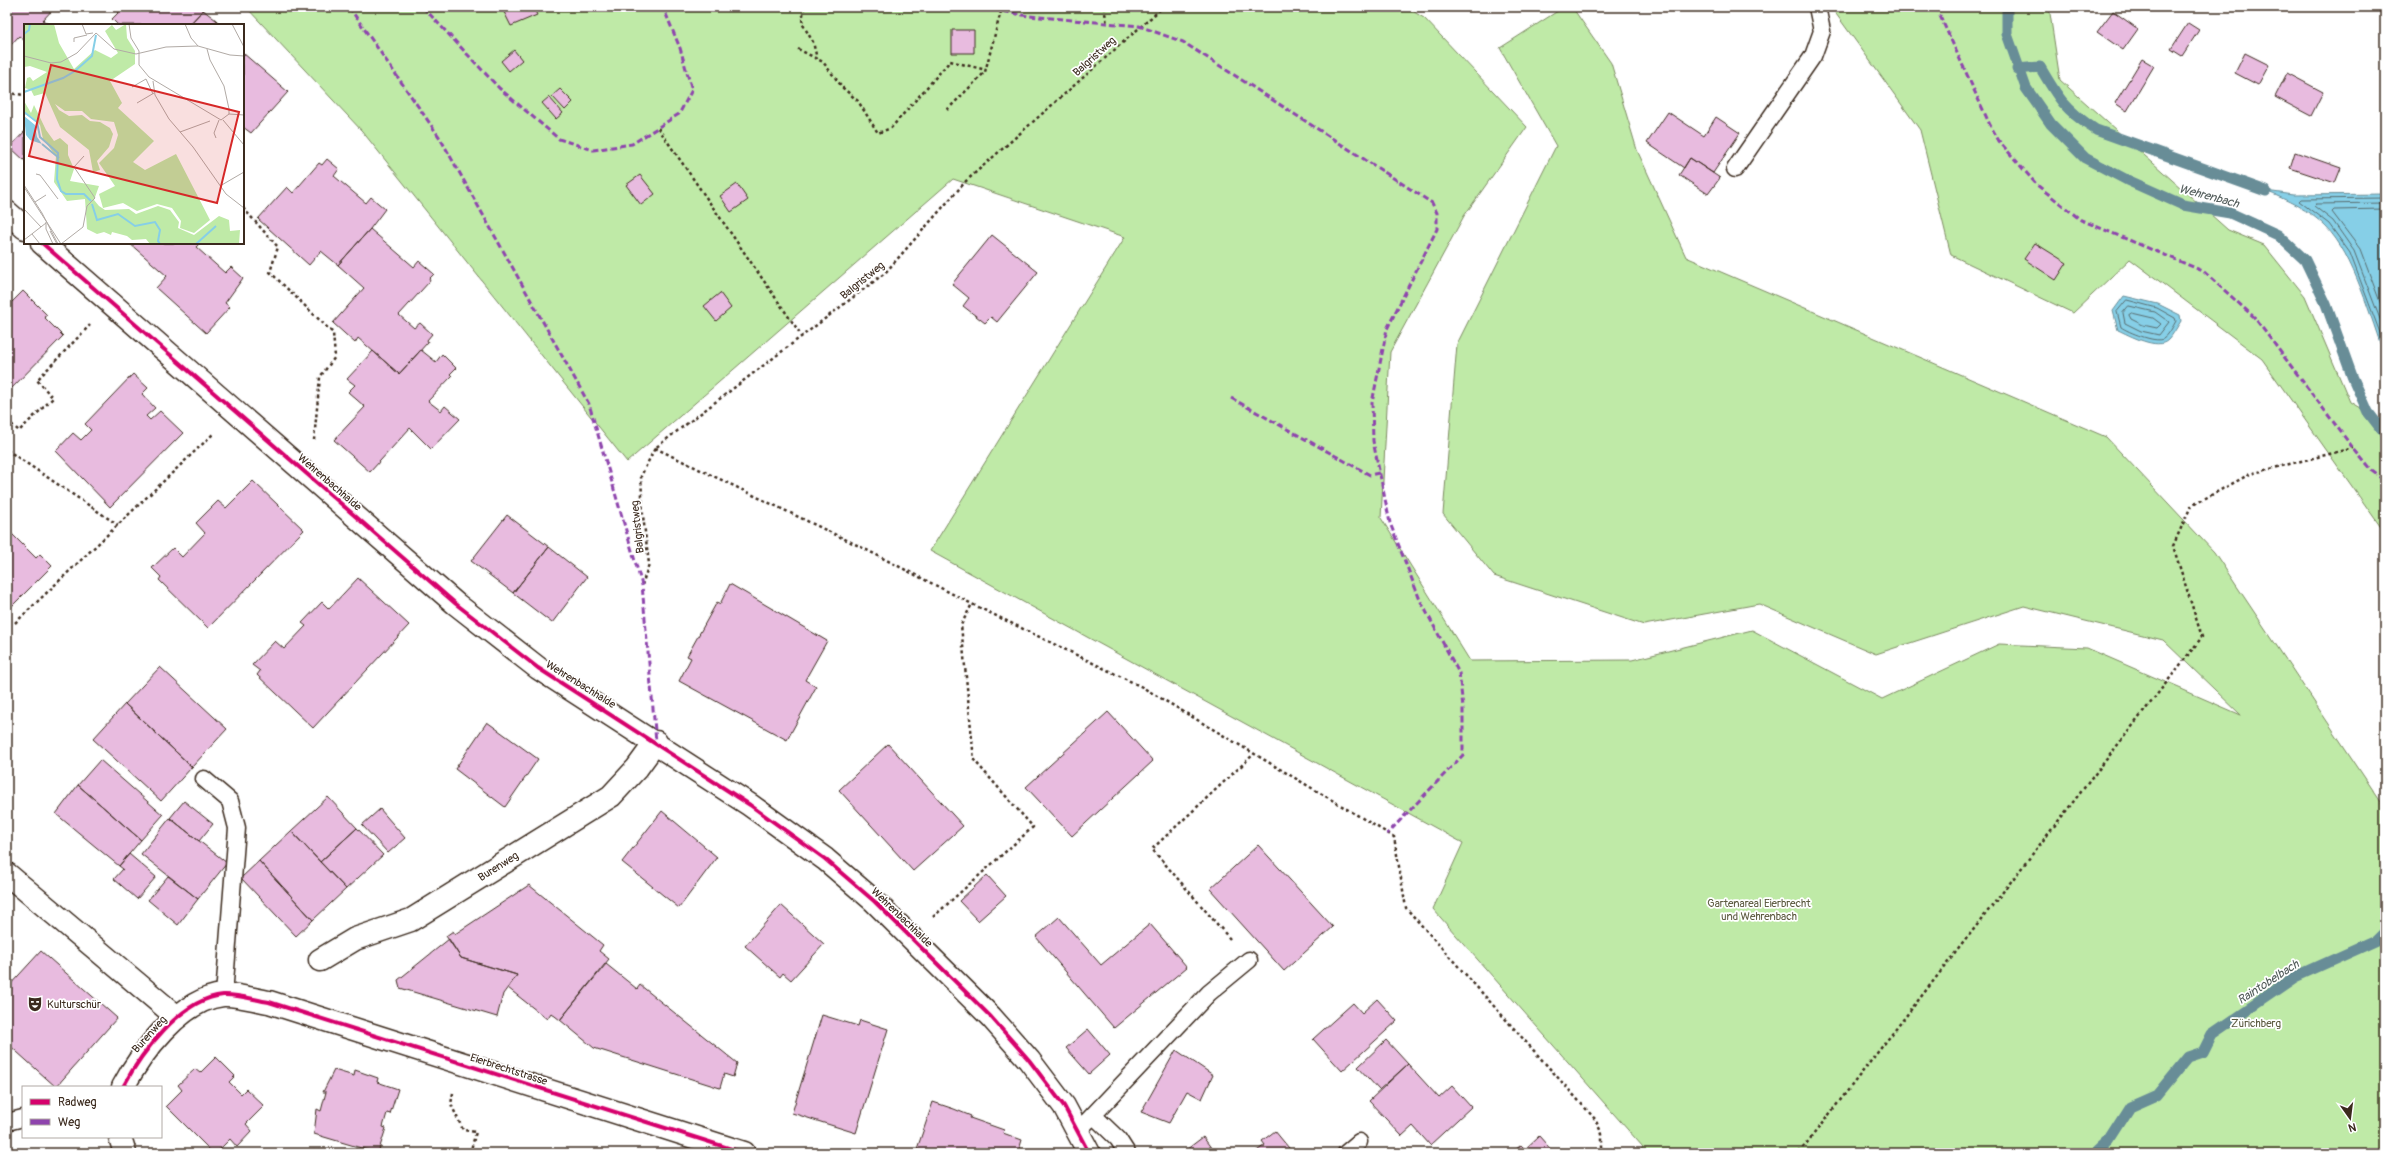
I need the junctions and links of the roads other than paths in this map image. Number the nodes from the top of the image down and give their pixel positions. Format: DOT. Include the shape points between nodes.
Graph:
graph roads {
  1 [pos="1817,7"];
  2 [pos="1735,169"];
  3 [pos="7,213"];
  4 [pos="24,227"];
  5 [pos="43,244"];
  6 [pos="656,742"];
  7 [pos="204,779"];
  8 [pos="7,874"];
  9 [pos="320,960"];
  10 [pos="1249,960"];
  11 [pos="224,995"];
  12 [pos="269,1002"];
  13 [pos="177,1017"];
  14 [pos="124,1086"];
  15 [pos="1093,1115"];
  16 [pos="22,1118"];
  17 [pos="7,1122"];
  18 [pos="1078,1131"];
  19 [pos="120,1138"];
  20 [pos="1359,1142"];
  21 [pos="125,1153"];
  22 [pos="744,1153"];
  23 [pos="1089,1153"];
  24 [pos="1127,1153"];
  25 [pos="1346,1153"];
  1 -- 2 [label="lane" via="1822,31 1814,56"];
  3 -- 4 [label="street"];
  5 -- 6 [label="street, Wehrenbachhalde" via="456,604 526,659"];
  6 -- 9 [label="street, Burenweg" via="637,768 611,796 411,920 355,939"];
  6 -- 18 [label="street, Wehrenbachhalde" via="825,859 874,901 991,1017 1029,1060 1064,1106"];
  7 -- 11 [label="lane" via="230,801 236,828"];
  8 -- 13 [label="street, Burenweg"];
  10 -- 15 [label="lane" via="1209,993"];
  11 -- 12 [label="street, Burenweg"];
  11 -- 13 [label="street, Burenweg" via="198,1003"];
  12 -- 22 [label="street, Eierbrechtstrasse"];
  13 -- 14 [label="street, Burenweg" via="137,1062"];
  15 -- 18 [label="lane"];
  15 -- 24 [label="lane" via="1118,1139"];
  16 -- 17 [label="lane"];
  18 -- 23 [label="street, Wehrenbachhalde"];
  19 -- 21 [label="street"];
  20 -- 25 [label="lane"];
}
